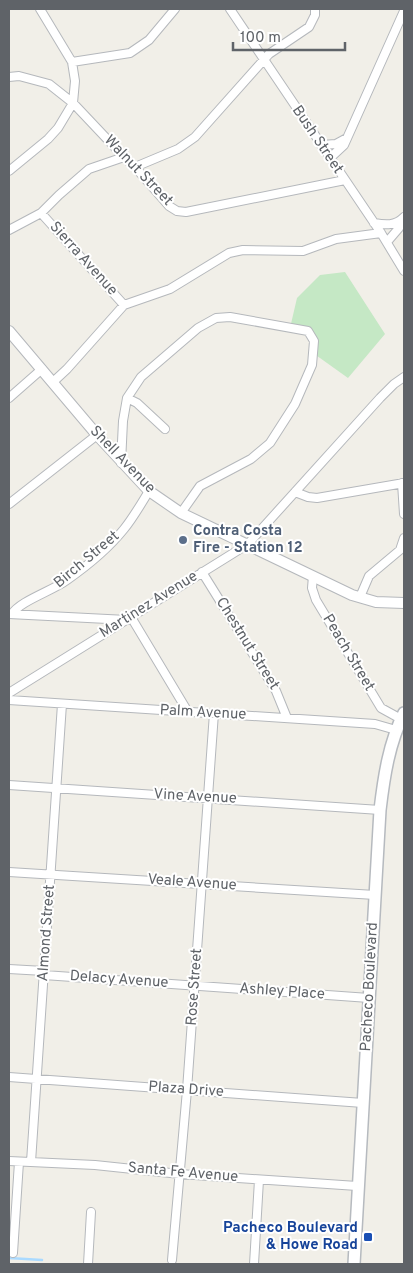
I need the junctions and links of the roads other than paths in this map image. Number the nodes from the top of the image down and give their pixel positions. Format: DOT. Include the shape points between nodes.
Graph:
graph roads {
  1 [pos="40,9"];
  2 [pos="175,9"];
  3 [pos="230,9"];
  4 [pos="315,9"];
  5 [pos="404,11"];
  6 [pos="263,60"];
  7 [pos="72,62"];
  8 [pos="9,77"];
  9 [pos="73,103"];
  10 [pos="347,138"];
  11 [pos="321,145"];
  12 [pos="124,157"];
  13 [pos="330,158"];
  14 [pos="136,167"];
  15 [pos="9,171"];
  16 [pos="344,180"];
  17 [pos="41,213"];
  18 [pos="404,217"];
  19 [pos="374,223"];
  20 [pos="9,230"];
  21 [pos="381,233"];
  22 [pos="387,242"];
  23 [pos="404,271"];
  24 [pos="124,305"];
  25 [pos="9,331"];
  26 [pos="42,370"];
  27 [pos="404,377"];
  28 [pos="53,382"];
  29 [pos="9,398"];
  30 [pos="127,398"];
  31 [pos="165,429"];
  32 [pos="97,435"];
  33 [pos="121,463"];
  34 [pos="403,483"];
  35 [pos="148,491"];
  36 [pos="295,492"];
  37 [pos="9,504"];
  38 [pos="181,513"];
  39 [pos="404,514"];
  40 [pos="404,538"];
  41 [pos="248,544"];
  42 [pos="202,572"];
  43 [pos="312,576"];
  44 [pos="360,597"];
  45 [pos="404,603"];
  46 [pos="11,614"];
  47 [pos="129,619"];
  48 [pos="9,693"];
  49 [pos="9,700"];
  50 [pos="62,704"];
  51 [pos="188,712"];
  52 [pos="214,714"];
  53 [pos="287,718"];
  54 [pos="400,720"];
  55 [pos="9,785"];
  56 [pos="57,788"];
  57 [pos="208,798"];
  58 [pos="380,810"];
  59 [pos="9,872"];
  60 [pos="51,875"];
  61 [pos="202,884"];
  62 [pos="375,894"];
  63 [pos="9,968"];
  64 [pos="44,973"];
  65 [pos="195,985"];
  66 [pos="369,998"];
  67 [pos="9,1077"];
  68 [pos="36,1079"];
  69 [pos="187,1090"];
  70 [pos="363,1102"];
  71 [pos="9,1161"];
  72 [pos="19,1162"];
  73 [pos="31,1162"];
  74 [pos="180,1174"];
  75 [pos="259,1180"];
  76 [pos="357,1186"];
  77 [pos="91,1212"];
  78 [pos="13,1253"];
  79 [pos="172,1260"];
  80 [pos="88,1264"];
  81 [pos="254,1264"];
  82 [pos="354,1264"];
  1 -- 7 [label="street"];
  2 -- 7 [label="street" via="149,40 130,53"];
  3 -- 6 [label="street, Bush Street"];
  4 -- 6 [label="street" via="309,27"];
  5 -- 10 [label="street"];
  6 -- 11 [label="street, Bush Street"];
  6 -- 14 [label="street" via="195,136 178,149"];
  7 -- 9 [label="street" via="75,81"];
  8 -- 9 [label="street, Walnut Street" via="19,76 48,84"];
  9 -- 12 [label="street, Walnut Street"];
  9 -- 15 [label="street" via="48,139"];
  10 -- 11 [label="street" via="336,144"];
  10 -- 13 [label="street"];
  11 -- 13 [label="street, Bush Street"];
  12 -- 14 [label="street, Walnut Street"];
  12 -- 17 [label="street" via="89,169"];
  13 -- 16 [label="street, Bush Street"];
  14 -- 16 [label="street, Walnut Street" via="169,206 186,212"];
  16 -- 19 [label="street, Bush Street"];
  17 -- 20 [label="street"];
  17 -- 24 [label="street, Sierra Avenue"];
  18 -- 19 [label="street" via="396,224"];
  18 -- 22 [label="street"];
  19 -- 21 [label="street, Bush Street"];
  21 -- 22 [label="street, Bush Street"];
  21 -- 24 [label="street" via="336,239 303,251 243,250 229,253 170,290"];
  22 -- 23 [label="street, Bush Street"];
  24 -- 28 [label="street"];
  25 -- 26 [label="street, Shell Avenue"];
  26 -- 28 [label="street, Shell Avenue"];
  26 -- 29 [label="street"];
  27 -- 36 [label="street, Martinez Avenue" via="380,398"];
  28 -- 32 [label="street, Shell Avenue"];
  30 -- 31 [label="street"];
  30 -- 33 [label="street"];
  30 -- 38 [label="street" via="141,377 198,328 216,318 230,317 308,331 314,341 312,365 295,404 270,443 251,459 200,486"];
  32 -- 33 [label="street, Shell Avenue"];
  32 -- 37 [label="street"];
  33 -- 35 [label="street, Shell Avenue"];
  34 -- 36 [label="street" via="317,498"];
  34 -- 39 [label="street"];
  35 -- 38 [label="street, Shell Avenue"];
  35 -- 46 [label="street, Birch Street" via="123,530 96,557 52,590 19,606"];
  36 -- 41 [label="street, Martinez Avenue"];
  38 -- 41 [label="street, Shell Avenue"];
  40 -- 44 [label="street" via="400,550 369,576"];
  41 -- 42 [label="street, Martinez Avenue"];
  41 -- 43 [label="street, Shell Avenue"];
  42 -- 47 [label="street, Martinez Avenue"];
  42 -- 53 [label="street, Chestnut Street" via="276,692"];
  43 -- 44 [label="street, Shell Avenue"];
  43 -- 54 [label="street, Peach Street" via="316,600 381,708"];
  44 -- 45 [label="street, Shell Avenue" via="376,602"];
  46 -- 47 [label="street"];
  47 -- 48 [label="street, Martinez Avenue"];
  47 -- 51 [label="street"];
  49 -- 50 [label="street, Palm Avenue"];
  50 -- 51 [label="street, Palm Avenue"];
  50 -- 56 [label="street, Almond Street"];
  51 -- 52 [label="street, Palm Avenue"];
  52 -- 53 [label="street, Palm Avenue"];
  52 -- 57 [label="street, Rose Street"];
  53 -- 54 [label="street, Palm Avenue" via="375,724"];
  54 -- 58 [label="main road, Pacheco Boulevard" via="386,767"];
  55 -- 56 [label="street, Vine Avenue"];
  56 -- 57 [label="street, Vine Avenue"];
  56 -- 60 [label="street, Almond Street"];
  57 -- 58 [label="street, Vine Avenue"];
  57 -- 61 [label="street, Rose Street"];
  58 -- 62 [label="main road, Pacheco Boulevard"];
  59 -- 60 [label="street, Veale Avenue"];
  60 -- 61 [label="street, Veale Avenue"];
  60 -- 64 [label="street, Almond Street"];
  61 -- 62 [label="street, Veale Avenue"];
  61 -- 65 [label="street, Rose Street"];
  62 -- 66 [label="main road, Pacheco Boulevard"];
  63 -- 64 [label="street, Delacy Avenue"];
  64 -- 65 [label="street, Delacy Avenue"];
  64 -- 68 [label="street, Almond Street"];
  65 -- 66 [label="street, Ashley Place"];
  65 -- 69 [label="street, Rose Street"];
  66 -- 70 [label="main road, Pacheco Boulevard"];
  67 -- 68 [label="street, Plaza Drive"];
  68 -- 69 [label="street, Plaza Drive"];
  68 -- 73 [label="street, Almond Street"];
  69 -- 70 [label="street, Plaza Drive"];
  69 -- 74 [label="street, Rose Street"];
  70 -- 76 [label="main road, Pacheco Boulevard"];
  71 -- 72 [label="street, Santa Fe Avenue"];
  72 -- 73 [label="street, Santa Fe Avenue"];
  72 -- 78 [label="street"];
  73 -- 74 [label="street, Santa Fe Avenue"];
  74 -- 75 [label="street, Santa Fe Avenue"];
  74 -- 79 [label="street, Rose Street"];
  75 -- 76 [label="street, Santa Fe Avenue"];
  75 -- 81 [label="street"];
  76 -- 82 [label="main road, Pacheco Boulevard"];
  77 -- 80 [label="street"];
}
